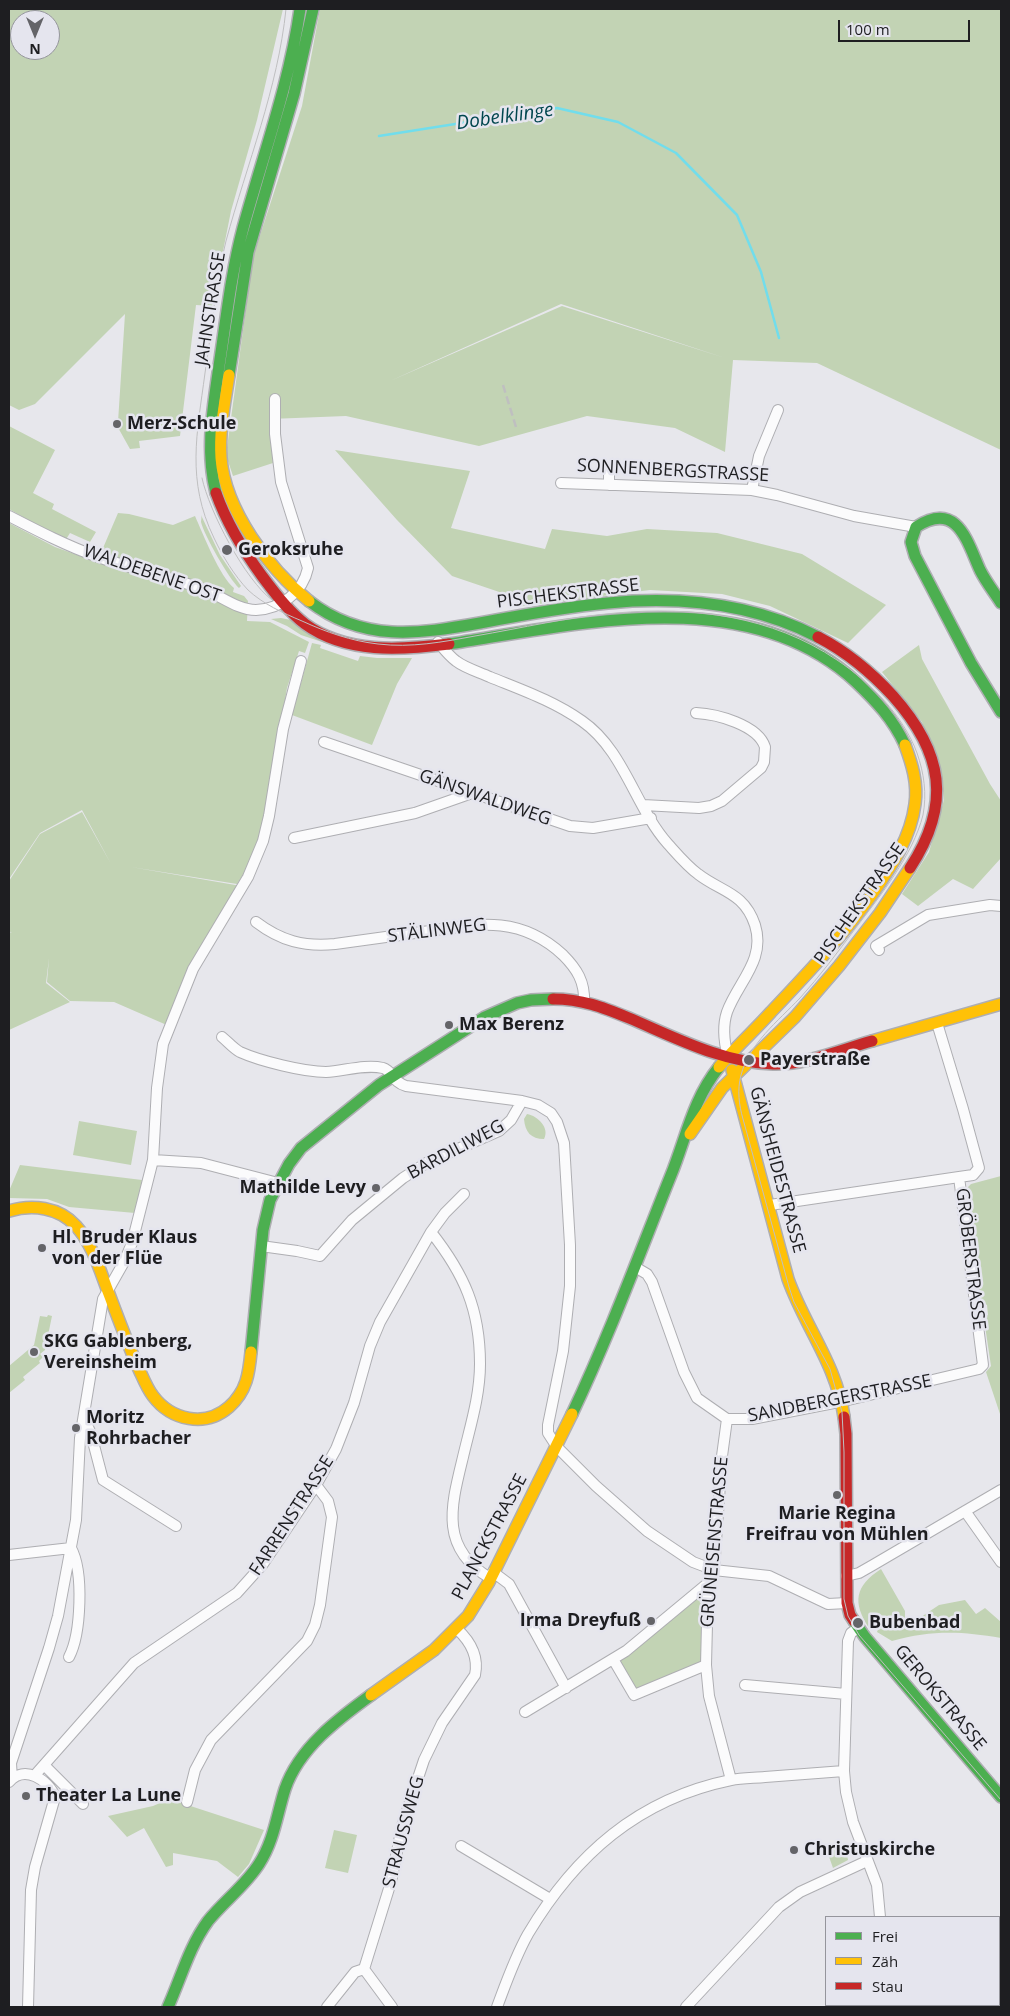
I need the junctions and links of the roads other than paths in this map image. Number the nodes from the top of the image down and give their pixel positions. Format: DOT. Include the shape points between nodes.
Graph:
graph roads {
  1 [pos="300,9"];
  2 [pos="312,9"];
  3 [pos="275,399"];
  4 [pos="778,410"];
  5 [pos="609,470"];
  6 [pos="561,483"];
  7 [pos="609,485"];
  8 [pos="752,490"];
  9 [pos="9,516"];
  10 [pos="916,527"];
  11 [pos="296,592"];
  12 [pos="282,602"];
  13 [pos="1001,603"];
  14 [pos="428,632"];
  15 [pos="441,646"];
  16 [pos="301,661"];
  17 [pos="1001,712"];
  18 [pos="696,713"];
  19 [pos="324,742"];
  20 [pos="472,793"];
  21 [pos="642,805"];
  22 [pos="651,818"];
  23 [pos="294,838"];
  24 [pos="1001,906"];
  25 [pos="256,922"];
  26 [pos="878,950"];
  27 [pos="584,1002"];
  28 [pos="1001,1004"];
  29 [pos="937,1023"];
  30 [pos="724,1033"];
  31 [pos="778,1034"];
  32 [pos="222,1037"];
  33 [pos="707,1047"];
  34 [pos="727,1051"];
  35 [pos="805,1060"];
  36 [pos="750,1062"];
  37 [pos="392,1076"];
  38 [pos="734,1077"];
  39 [pos="522,1100"];
  40 [pos="743,1108"];
  41 [pos="682,1145"];
  42 [pos="153,1160"];
  43 [pos="959,1177"];
  44 [pos="278,1183"];
  45 [pos="464,1194"];
  46 [pos="770,1205"];
  47 [pos="9,1211"];
  48 [pos="430,1232"];
  49 [pos="261,1246"];
  50 [pos="635,1267"];
  51 [pos="108,1292"];
  52 [pos="984,1365"];
  53 [pos="842,1402"];
  54 [pos="84,1417"];
  55 [pos="727,1419"];
  56 [pos="557,1448"];
  57 [pos="316,1485"];
  58 [pos="1001,1490"];
  59 [pos="965,1511"];
  60 [pos="176,1526"];
  61 [pos="72,1548"];
  62 [pos="9,1555"];
  63 [pos="1001,1562"];
  64 [pos="714,1570"];
  65 [pos="492,1575"];
  66 [pos="846,1576"];
  67 [pos="708,1583"];
  68 [pos="847,1603"];
  69 [pos="858,1628"];
  70 [pos="457,1629"];
  71 [pos="69,1657"];
  72 [pos="613,1659"];
  73 [pos="706,1665"];
  74 [pos="745,1685"];
  75 [pos="566,1688"];
  76 [pos="846,1694"];
  77 [pos="525,1712"];
  78 [pos="44,1765"];
  79 [pos="844,1771"];
  80 [pos="35,1775"];
  81 [pos="10,1780"];
  82 [pos="731,1780"];
  83 [pos="1001,1797"];
  84 [pos="186,1802"];
  85 [pos="83,1804"];
  86 [pos="461,1846"];
  87 [pos="867,1861"];
  88 [pos="550,1899"];
  89 [pos="880,1916"];
  90 [pos="364,1969"];
  91 [pos="28,2007"];
  92 [pos="168,2007"];
  93 [pos="327,2007"];
  94 [pos="392,2007"];
  95 [pos="497,2007"];
  96 [pos="686,2007"];
  1 -- 12 [label="main road, JAHNSTRASSE" via="292,64 235,262 209,454 215,488 228,524 248,558"];
  2 -- 11 [label="main road, JAHNSTRASSE" via="301,70 247,256 220,445 226,484 234,504 259,548"];
  3 -- 11 [label="street" via="275,434 281,482 308,568"];
  4 -- 8 [label="street" via="759,456"];
  5 -- 7 [label="street"];
  6 -- 7 [label="street, SONNENBERGSTRASSE"];
  7 -- 8 [label="street, SONNENBERGSTRASSE"];
  8 -- 10 [label="street, SONNENBERGSTRASSE" via="854,516"];
  9 -- 12 [label="street, WALDEBENE OST" via="48,537 98,557 200,588 246,608 255,610"];
  10 -- 13 [label="main road, SONNENBERGSTRASSE" via="939,519 959,528 985,580"];
  10 -- 17 [label="main road" via="911,542 914,556"];
  11 -- 12 [label="street, WALDEBENE OST"];
  11 -- 14 [label="main road, PISCHEKSTRASSE" via="316,607 356,624 387,632"];
  12 -- 15 [label="main road, PISCHEKSTRASSE" via="309,626 347,642 392,649"];
  14 -- 15 [label="street, GÄNSHEIDESTRASSE"];
  14 -- 31 [label="main road, PISCHEKSTRASSE" via="614,602 669,600 727,605 779,618 823,638 859,662 896,697 922,734 930,753 937,780 933,823 910,869 868,930 824,985"];
  15 -- 21 [label="street, GÄNSHEIDESTRASSE" via="460,664 551,702 585,722 617,761"];
  15 -- 34 [label="main road, PISCHEKSTRASSE" via="610,620 657,617 707,619 754,628 794,642 837,666 877,702 901,735 913,763 916,794 909,831 892,864 841,937 753,1031"];
  16 -- 42 [label="street" via="283,729 263,842 248,877 193,969 163,1044"];
  18 -- 21 [label="street" via="719,715 755,733 765,747 761,768 722,801 711,806"];
  19 -- 20 [label="street, GÄNSWALDWEG"];
  20 -- 22 [label="street, GÄNSWALDWEG" via="559,824 580,828"];
  20 -- 23 [label="street" via="415,812"];
  21 -- 22 [label="street, GÄNSHEIDESTRASSE"];
  22 -- 30 [label="street, GÄNSHEIDESTRASSE" via="666,842 698,874 745,904 755,926 758,947 752,968 728,1010"];
  24 -- 26 [label="street" via="928,915 876,946"];
  25 -- 27 [label="street, STÄLINWEG" via="284,939 316,945 475,924 507,925 537,937 568,960 583,983"];
  27 -- 33 [label="main road"];
  27 -- 37 [label="main road" via="546,999 502,1009"];
  28 -- 29 [label="main road"];
  29 -- 35 [label="main road"];
  29 -- 43 [label="street, GRÖBERSTRASSE" via="979,1168 973,1175"];
  30 -- 33 [label="street" via="720,1042"];
  30 -- 34 [label="street, GÄNSHEIDESTRASSE"];
  31 -- 35 [label="main road" via="777,1052 786,1060"];
  31 -- 36 [label="main road, PISCHEKSTRASSE"];
  32 -- 37 [label="street" via="240,1052 272,1062 325,1072 379,1068"];
  33 -- 34 [label="main road"];
  34 -- 36 [label="main road"];
  34 -- 38 [label="main road, GÄNSHEIDESTRASSE"];
  34 -- 41 [label="main road, PLANCKSTRASSE" via="700,1095"];
  35 -- 36 [label="main road" via="788,1064"];
  36 -- 38 [label="main road, PISCHEKSTRASSE"];
  36 -- 40 [label="main road" via="742,1084"];
  37 -- 39 [label="street" via="397,1083 406,1086"];
  37 -- 44 [label="main road" via="315,1135"];
  38 -- 40 [label="main road, GÄNSHEIDESTRASSE"];
  38 -- 41 [label="main road, PLANCKSTRASSE" via="712,1101"];
  39 -- 49 [label="street, BARDILIWEG" via="506,1126 428,1162 396,1183 352,1220 320,1256"];
  39 -- 56 [label="street" via="551,1113 564,1143 570,1263 565,1334 548,1424 548,1433"];
  40 -- 46 [label="main road, GÄNSHEIDESTRASSE"];
  41 -- 50 [label="main road, PLANCKSTRASSE"];
  42 -- 44 [label="street" via="201,1163"];
  42 -- 51 [label="street" via="132,1243"];
  43 -- 46 [label="street"];
  43 -- 52 [label="street, GRÖBERSTRASSE"];
  44 -- 49 [label="main road" via="266,1214"];
  45 -- 48 [label="street, FARRENSTRASSE"];
  46 -- 53 [label="main road, GÄNSHEIDESTRASSE" via="794,1296 831,1367"];
  47 -- 51 [label="main road" via="22,1207 51,1210 76,1225 91,1248"];
  48 -- 57 [label="street, FARRENSTRASSE" via="375,1333 344,1430"];
  48 -- 65 [label="street" via="461,1275 478,1329 478,1392 451,1516 456,1540 465,1559 478,1570"];
  49 -- 51 [label="main road" via="248,1380 243,1392 229,1408 209,1418 180,1417 159,1404 147,1385"];
  50 -- 55 [label="street, SANDBERGERSTRASSE" via="647,1274 652,1282 684,1372 697,1398"];
  50 -- 56 [label="main road, PLANCKSTRASSE"];
  51 -- 54 [label="street" via="100,1313"];
  52 -- 53 [label="street, SANDBERGERSTRASSE" via="936,1381"];
  53 -- 55 [label="street, SANDBERGERSTRASSE" via="752,1419"];
  53 -- 66 [label="main road, GÄNSHEIDESTRASSE" via="846,1434"];
  54 -- 60 [label="street" via="103,1480"];
  54 -- 61 [label="street"];
  55 -- 64 [label="street, GRÜNEISENSTRASSE"];
  56 -- 64 [label="street" via="647,1531 693,1562"];
  56 -- 65 [label="main road, PLANCKSTRASSE"];
  57 -- 78 [label="street, FARRENSTRASSE" via="244,1587 134,1663"];
  57 -- 84 [label="street" via="328,1501 332,1517 315,1625 307,1641 212,1740 195,1770"];
  58 -- 59 [label="street"];
  59 -- 63 [label="street"];
  59 -- 66 [label="street" via="859,1573"];
  61 -- 62 [label="street"];
  61 -- 71 [label="street" via="78,1566 78,1627"];
  61 -- 81 [label="street" via="50,1648 11,1763"];
  64 -- 67 [label="street, GRÜNEISENSTRASSE"];
  64 -- 68 [label="street" via="769,1576 828,1604"];
  65 -- 70 [label="main road, PLANCKSTRASSE" via="476,1605"];
  65 -- 75 [label="street" via="509,1584"];
  66 -- 68 [label="main road, GÄNSHEIDESTRASSE"];
  67 -- 72 [label="street"];
  67 -- 73 [label="street, GRÜNEISENSTRASSE"];
  68 -- 69 [label="main road, GEROKSTRASSE"];
  69 -- 76 [label="street" via="848,1641"];
  69 -- 83 [label="main road, GEROKSTRASSE"];
  70 -- 90 [label="street, STRAUSSWEG" via="470,1644 477,1667 475,1675 442,1723 424,1760 402,1826 391,1882"];
  70 -- 92 [label="main road, PLANCKSTRASSE" via="437,1648 334,1723 300,1758 290,1774 275,1830 260,1864 206,1924"];
  72 -- 73 [label="street" via="634,1695"];
  72 -- 75 [label="street"];
  73 -- 82 [label="street, GRÜNEISENSTRASSE" via="709,1696"];
  74 -- 76 [label="street"];
  75 -- 77 [label="street"];
  76 -- 79 [label="street"];
  78 -- 80 [label="street, FARRENSTRASSE"];
  78 -- 85 [label="street"];
  79 -- 82 [label="street"];
  79 -- 87 [label="street" via="853,1822"];
  80 -- 81 [label="street"];
  80 -- 91 [label="street" via="44,1780 55,1797 36,1860 31,1890"];
  82 -- 88 [label="street" via="664,1802 627,1822 596,1847"];
  86 -- 88 [label="street"];
  87 -- 89 [label="street" via="877,1885"];
  87 -- 96 [label="street" via="800,1892 779,1907"];
  88 -- 95 [label="street" via="512,1966"];
  90 -- 93 [label="street" via="355,1972"];
  90 -- 94 [label="street"];
}
